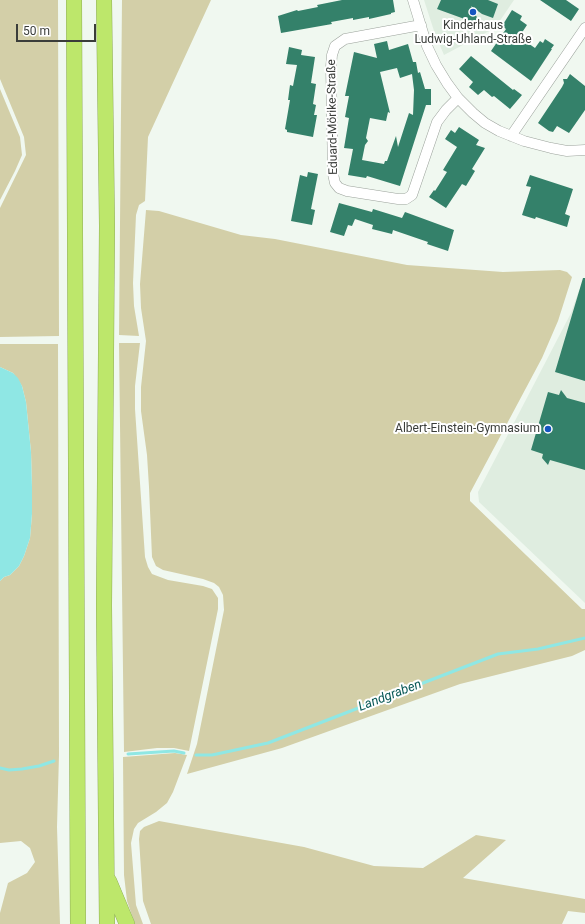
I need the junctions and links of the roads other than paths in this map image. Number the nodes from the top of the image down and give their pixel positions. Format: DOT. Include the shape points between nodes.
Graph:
graph roads {
  1 [pos="74,0"];
  2 [pos="104,0"];
  3 [pos="413,0"];
  4 [pos="421,25"];
  5 [pos="585,28"];
  6 [pos="458,98"];
  7 [pos="510,136"];
  8 [pos="585,150"];
  9 [pos="106,875"];
  10 [pos="78,924"];
  11 [pos="107,924"];
  12 [pos="128,924"];
  1 -- 10 [label="highway"];
  2 -- 9 [label="highway" via="107,226 104,605"];
  3 -- 4 [label="street"];
  4 -- 6 [label="street" via="436,65"];
  4 -- 6 [label="street, Eduard-Mörike-Straße" via="345,39 335,46 331,67 333,174 338,188 398,199 406,199 412,195 437,122"];
  5 -- 7 [label="street"];
  6 -- 7 [label="street" via="485,123"];
  7 -- 8 [label="street" via="551,148"];
  9 -- 11 [label="highway"];
  9 -- 12 [label="highway"];
}
